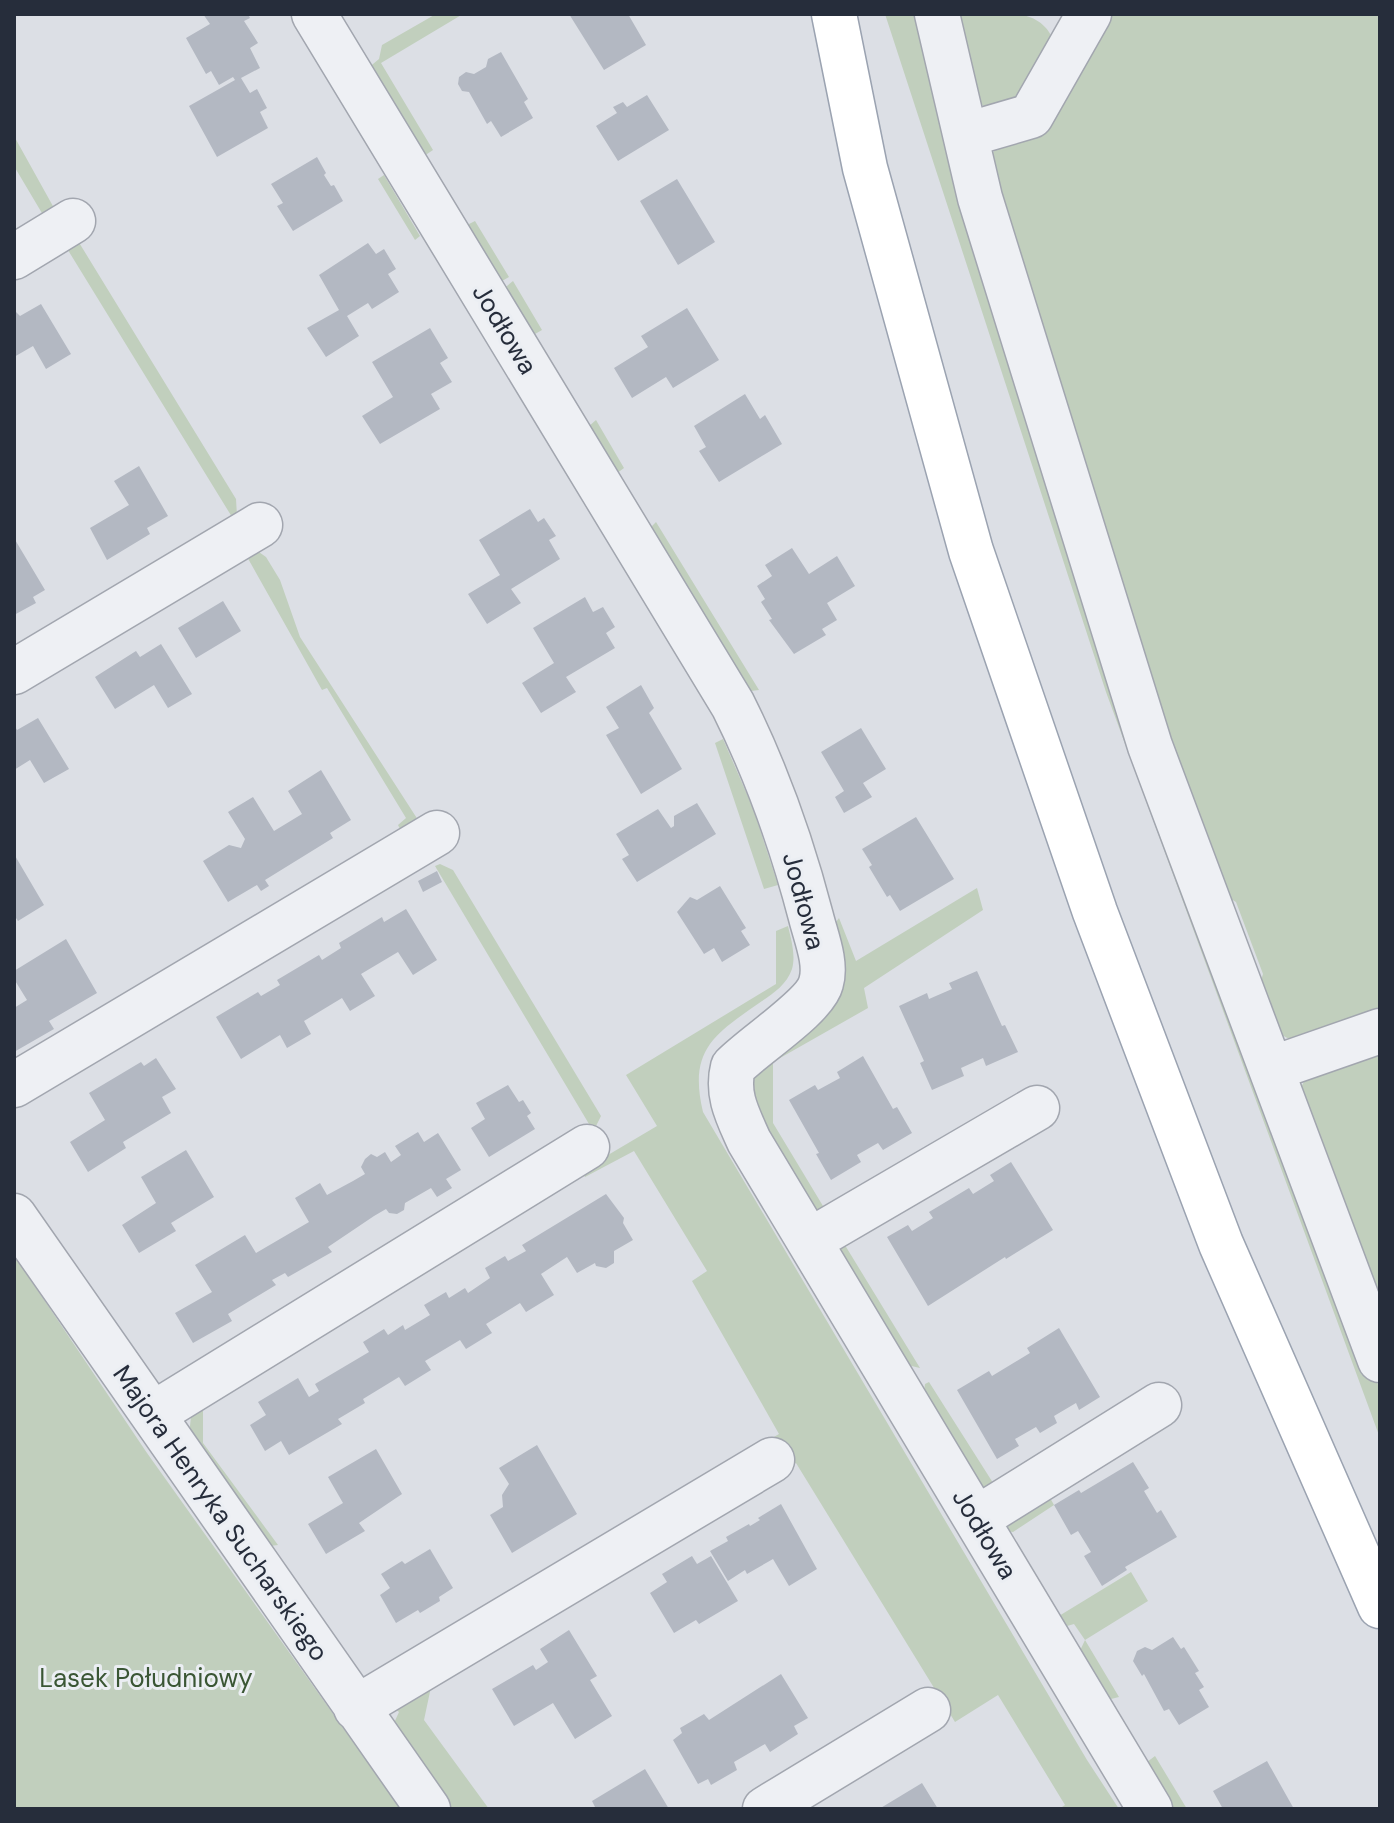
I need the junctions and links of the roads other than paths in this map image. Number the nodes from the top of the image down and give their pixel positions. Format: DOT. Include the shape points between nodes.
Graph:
graph roads {
  1 [pos="834,14"];
  2 [pos="937,14"];
  3 [pos="1089,14"];
  4 [pos="328,19"];
  5 [pos="966,135"];
  6 [pos="73,221"];
  7 [pos="14,257"];
  8 [pos="260,525"];
  9 [pos="14,672"];
  10 [pos="437,833"];
  11 [pos="1380,1031"];
  12 [pos="1271,1069"];
  13 [pos="14,1085"];
  14 [pos="1037,1108"];
  15 [pos="587,1147"];
  16 [pos="14,1216"];
  17 [pos="809,1241"];
  18 [pos="1380,1360"];
  19 [pos="1159,1405"];
  20 [pos="153,1414"];
  21 [pos="772,1460"];
  22 [pos="976,1519"];
  23 [pos="1380,1606"];
  24 [pos="356,1708"];
  25 [pos="928,1710"];
  26 [pos="428,1809"];
  27 [pos="765,1809"];
  28 [pos="1150,1809"];
  1 -- 23 [label="main road" via="865,168 971,551 1095,912 1221,1244"];
  2 -- 5 [label="street"];
  3 -- 5 [label="street" via="1031,116"];
  4 -- 17 [label="street, Jodłowa" via="726,694 767,778 809,908 821,984 812,999 733,1067 730,1080 733,1106 749,1141"];
  5 -- 12 [label="street" via="1128,679"];
  6 -- 7 [label="street"];
  8 -- 9 [label="street"];
  10 -- 13 [label="street"];
  11 -- 12 [label="street"];
  12 -- 18 [label="street"];
  14 -- 17 [label="street"];
  15 -- 20 [label="street"];
  16 -- 20 [label="street, Majora Henryka Sucharskiego"];
  17 -- 22 [label="street, Jodłowa"];
  19 -- 22 [label="street"];
  20 -- 24 [label="street, Majora Henryka Sucharskiego"];
  21 -- 24 [label="street"];
  22 -- 28 [label="street, Jodłowa"];
  24 -- 26 [label="street, Majora Henryka Sucharskiego"];
  25 -- 27 [label="street"];
}
